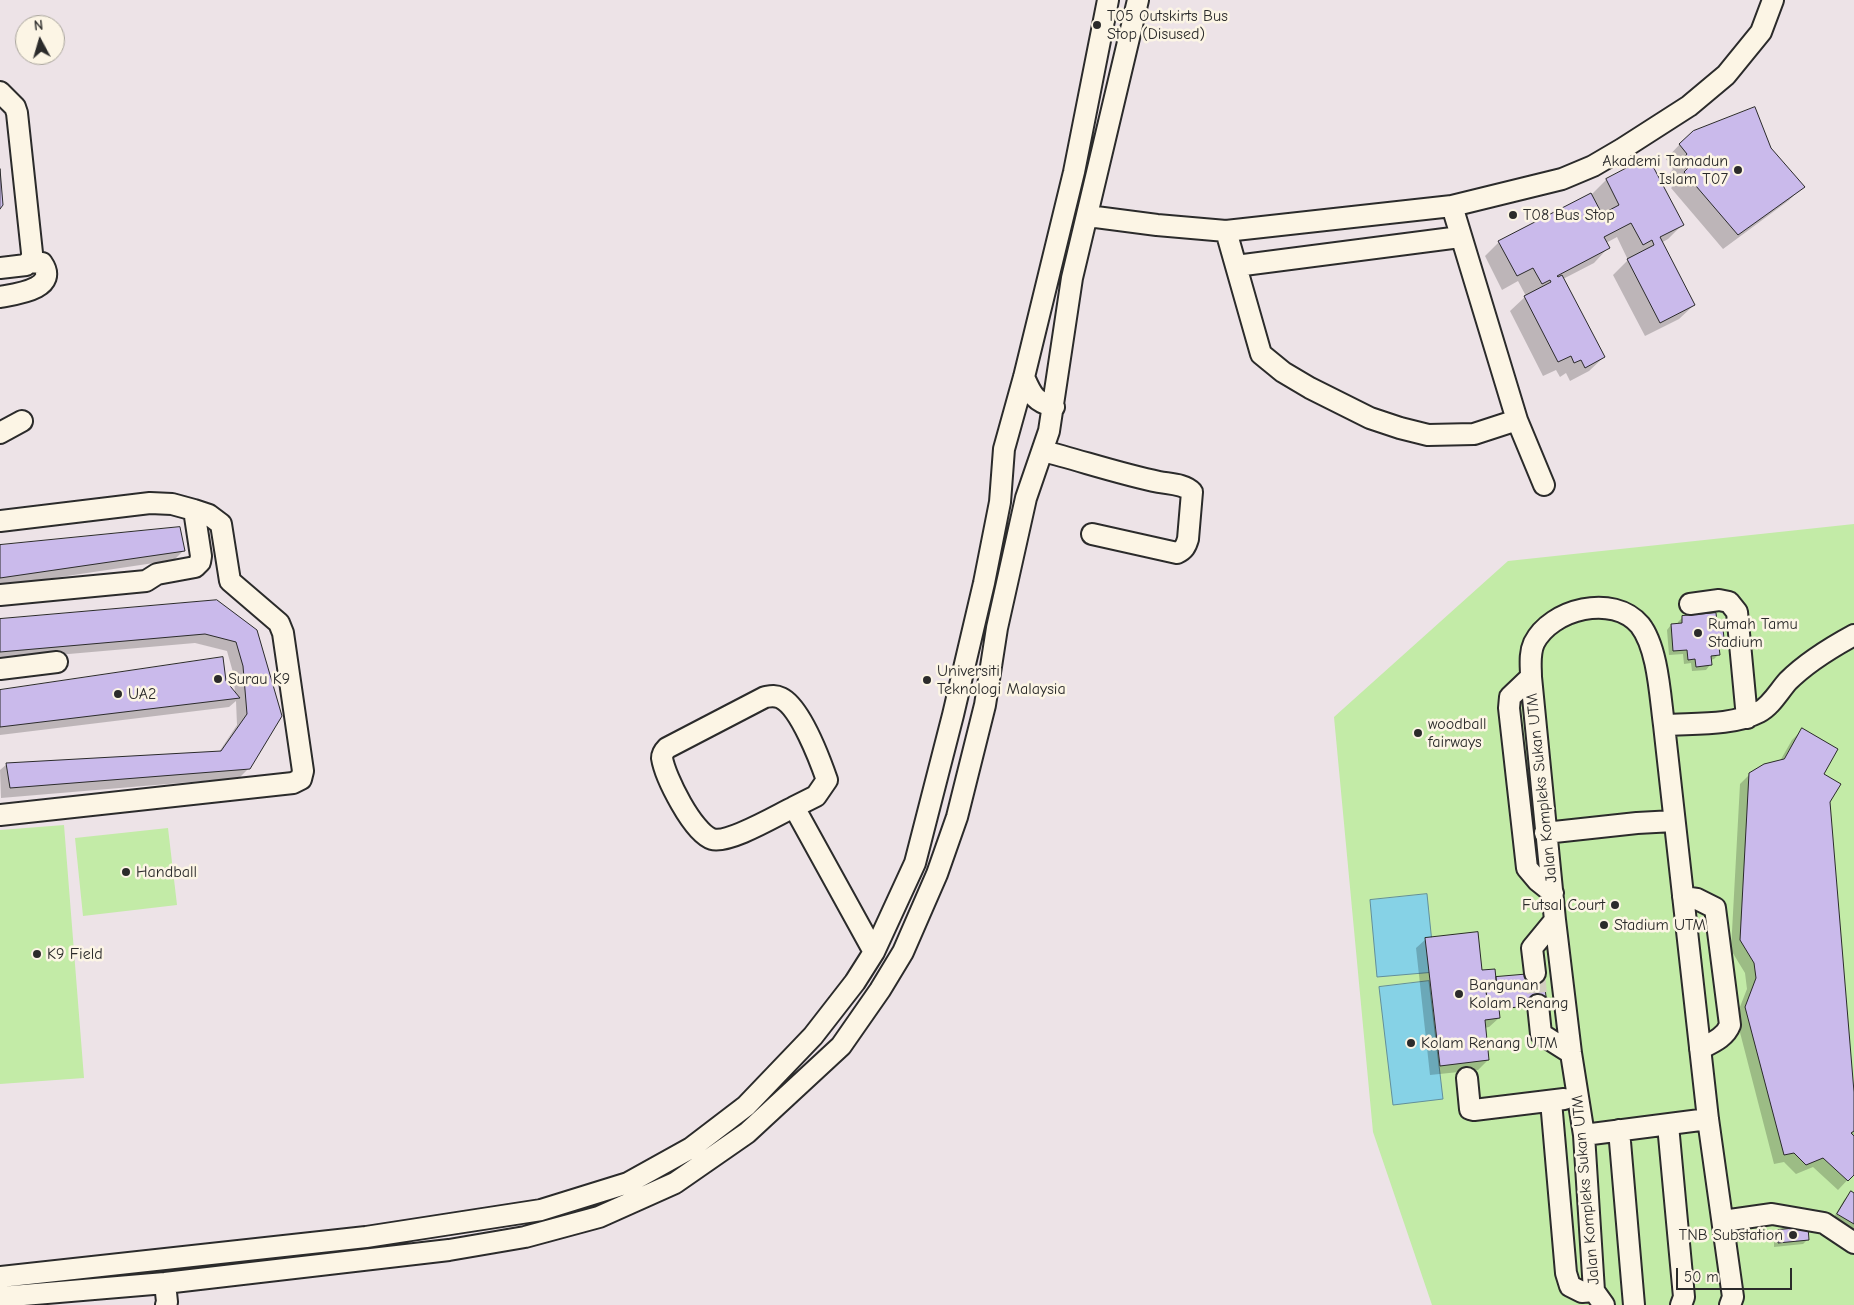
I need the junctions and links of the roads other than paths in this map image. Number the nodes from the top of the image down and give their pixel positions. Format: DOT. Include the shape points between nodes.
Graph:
graph roads {
  1 [pos="1108,0"];
  2 [pos="1138,0"];
  3 [pos="1773,0"];
  4 [pos="0,92"];
  5 [pos="1452,206"];
  6 [pos="1088,216"];
  7 [pos="1226,231"];
  8 [pos="1460,237"];
  9 [pos="30,262"];
  10 [pos="1236,266"];
  11 [pos="0,268"];
  12 [pos="0,297"];
  13 [pos="1024,377"];
  14 [pos="1054,407"];
  15 [pos="1517,420"];
  16 [pos="22,421"];
  17 [pos="0,432"];
  18 [pos="1043,451"];
  19 [pos="1544,485"];
  20 [pos="194,510"];
  21 [pos="0,521"];
  22 [pos="1092,534"];
  23 [pos="0,594"];
  24 [pos="1690,604"];
  25 [pos="1854,635"];
  26 [pos="57,662"];
  27 [pos="0,669"];
  28 [pos="1531,678"];
  29 [pos="1746,718"];
  30 [pos="1664,725"];
  31 [pos="794,807"];
  32 [pos="0,816"];
  33 [pos="1674,821"];
  34 [pos="1545,833"];
  35 [pos="1553,893"];
  36 [pos="1683,897"];
  37 [pos="1555,920"];
  38 [pos="874,952"];
  39 [pos="1535,973"];
  40 [pos="1538,1005"];
  41 [pos="1700,1049"];
  42 [pos="1571,1053"];
  43 [pos="1467,1078"];
  44 [pos="1578,1097"];
  45 [pos="1551,1101"];
  46 [pos="1708,1119"];
  47 [pos="1668,1124"];
  48 [pos="1619,1130"];
  49 [pos="1584,1135"];
  50 [pos="1723,1221"];
  51 [pos="1854,1243"];
  52 [pos="0,1277"];
  53 [pos="165,1283"];
  54 [pos="0,1297"];
  55 [pos="1599,1298"];
  56 [pos="166,1305"];
  57 [pos="1634,1305"];
  58 [pos="1681,1305"];
  59 [pos="1730,1305"];
  1 -- 13 [label="street" via="1074,172"];
  2 -- 6 [label="street"];
  3 -- 5 [label="street" via="1761,32 1726,75 1690,106 1593,166 1562,179"];
  4 -- 9 [label="street" via="17,112 32,253"];
  5 -- 7 [label="street"];
  5 -- 8 [label="street"];
  6 -- 7 [label="street"];
  6 -- 14 [label="street" via="1072,278"];
  7 -- 10 [label="street"];
  8 -- 10 [label="street"];
  8 -- 15 [label="street"];
  9 -- 11 [label="street"];
  9 -- 12 [label="street" via="42,263 45,268 39,287"];
  10 -- 15 [label="street" via="1261,354 1310,388 1370,418 1428,435 1474,434"];
  13 -- 14 [label="street" via="1033,397"];
  13 -- 38 [label="street" via="1004,449 1000,502 984,583 915,863"];
  14 -- 18 [label="street"];
  15 -- 19 [label="street"];
  16 -- 17 [label="street"];
  18 -- 22 [label="street" via="1189,488 1192,492 1188,539 1180,552"];
  18 -- 53 [label="street" via="1026,498 997,628 986,705 957,817 903,952 840,1046 747,1133 675,1183 599,1217 525,1238 449,1250"];
  20 -- 21 [label="street" via="150,503"];
  20 -- 23 [label="street" via="201,556 195,567 157,574 146,581"];
  20 -- 32 [label="street" via="222,524 230,581 280,623 303,770 300,779 293,784"];
  24 -- 29 [label="street" via="1719,600 1729,602 1738,612"];
  25 -- 29 [label="street" via="1804,666 1761,711"];
  26 -- 27 [label="street"];
  28 -- 30 [label="street, Jalan Kompleks Sukan UTM" via="1534,644 1543,630 1572,611 1604,607 1638,623 1647,636"];
  28 -- 34 [label="street, Jalan Kompleks Sukan UTM"];
  28 -- 35 [label="street" via="1510,697 1509,708 1527,868"];
  29 -- 30 [label="street"];
  30 -- 33 [label="street, Jalan Kompleks Sukan UTM"];
  31 -- 31 [label="street" via="816,796 827,780 809,735 788,703 780,697 765,696 663,752 670,782 681,802 696,826 712,839 726,840"];
  31 -- 38 [label="street"];
  33 -- 34 [label="street"];
  33 -- 36 [label="street, Jalan Kompleks Sukan UTM"];
  34 -- 35 [label="street, Jalan Kompleks Sukan UTM"];
  35 -- 37 [label="street, Jalan Kompleks Sukan UTM"];
  36 -- 41 [label="street, Jalan Kompleks Sukan UTM"];
  36 -- 41 [label="street" via="1697,899 1715,908 1730,1025 1728,1032"];
  37 -- 39 [label="street" via="1532,948"];
  37 -- 42 [label="street, Jalan Kompleks Sukan UTM"];
  38 -- 52 [label="street" via="814,1036 746,1106 690,1148 628,1183 541,1210 366,1237"];
  40 -- 42 [label="street" via="1541,1034"];
  41 -- 46 [label="street, Jalan Kompleks Sukan UTM"];
  42 -- 44 [label="street, Jalan Kompleks Sukan UTM"];
  43 -- 45 [label="street" via="1470,1109"];
  44 -- 45 [label="street"];
  44 -- 49 [label="street, Jalan Kompleks Sukan UTM"];
  45 -- 55 [label="street" via="1566,1273 1570,1286"];
  46 -- 47 [label="street"];
  46 -- 50 [label="street, Jalan Kompleks Sukan UTM"];
  47 -- 48 [label="street"];
  47 -- 58 [label="street" via="1684,1297"];
  48 -- 49 [label="street"];
  48 -- 57 [label="street"];
  49 -- 55 [label="street, Jalan Kompleks Sukan UTM"];
  50 -- 51 [label="street" via="1772,1214 1824,1223"];
  50 -- 59 [label="street, Jalan Kompleks Sukan UTM" via="1733,1298"];
  53 -- 54 [label="street"];
  53 -- 56 [label="street"];
}
